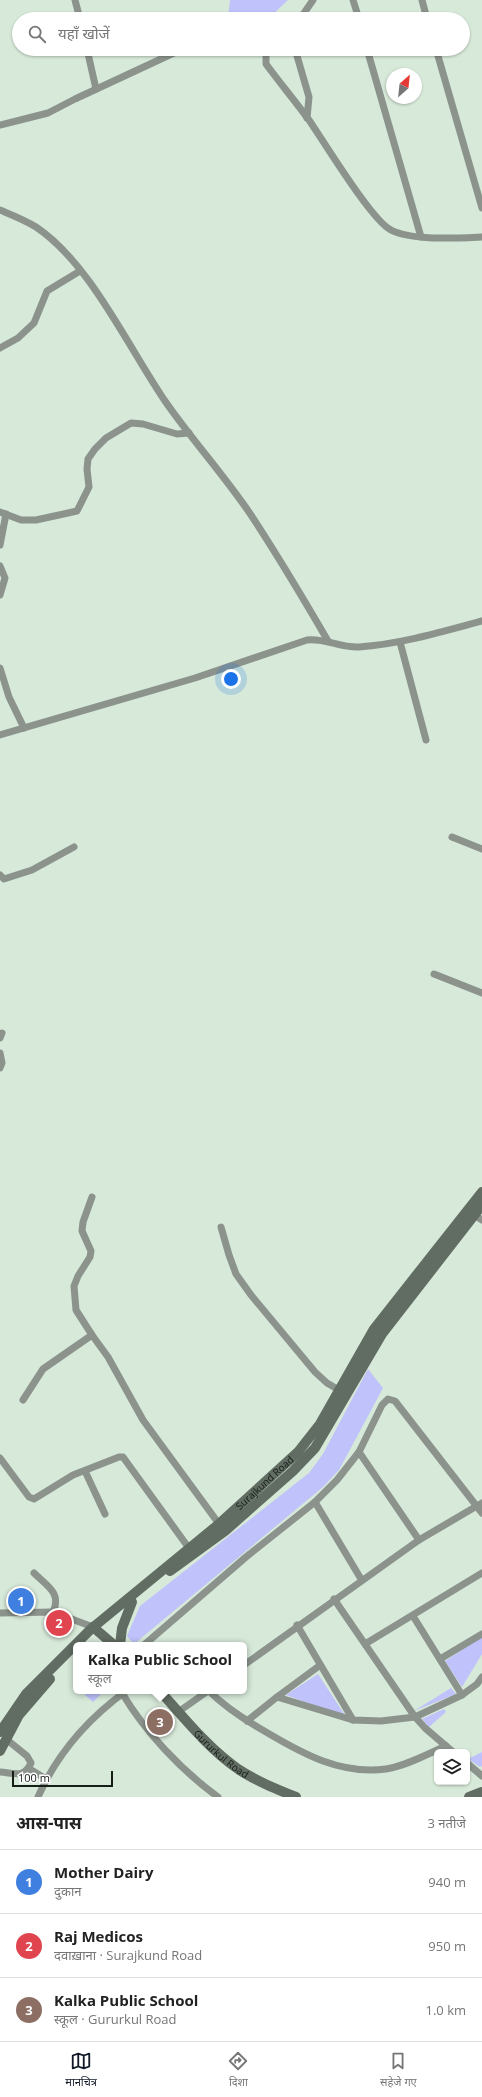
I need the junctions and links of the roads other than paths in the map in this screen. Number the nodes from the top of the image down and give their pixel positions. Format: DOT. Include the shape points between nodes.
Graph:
graph roads {
  1 [pos="76,0"];
  2 [pos="313,0"];
  3 [pos="353,0"];
  4 [pos="422,0"];
  5 [pos="79,12"];
  6 [pos="305,12"];
  7 [pos="357,12"];
  8 [pos="425,12"];
  9 [pos="89,56"];
  10 [pos="167,56"];
  11 [pos="266,56"];
  12 [pos="298,56"];
  13 [pos="369,56"];
  14 [pos="438,56"];
  15 [pos="96,89"];
  16 [pos="307,118"];
  17 [pos="0,125"];
  18 [pos="482,208"];
  19 [pos="0,210"];
  20 [pos="422,237"];
  21 [pos="482,237"];
  22 [pos="80,271"];
  23 [pos="0,348"];
  24 [pos="189,433"];
  25 [pos="3,513"];
  26 [pos="0,545"];
  27 [pos="0,566"];
  28 [pos="0,595"];
  29 [pos="482,621"];
  30 [pos="328,642"];
  31 [pos="400,642"];
  32 [pos="0,668"];
  33 [pos="24,728"];
  34 [pos="0,735"];
  35 [pos="426,740"];
  36 [pos="452,837"];
  37 [pos="74,847"];
  38 [pos="482,849"];
  39 [pos="0,875"];
  40 [pos="434,974"];
  41 [pos="482,993"];
  42 [pos="0,1053"];
  43 [pos="0,1068"];
  44 [pos="482,1192"];
  45 [pos="92,1197"];
  46 [pos="482,1205"];
  47 [pos="475,1215"];
  48 [pos="221,1227"];
  49 [pos="92,1335"];
  50 [pos="339,1390"];
  51 [pos="23,1400"];
  52 [pos="359,1452"];
  53 [pos="0,1458"];
  54 [pos="85,1471"];
  55 [pos="315,1502"];
  56 [pos="479,1504"];
  57 [pos="482,1513"];
  58 [pos="104,1514"];
  59 [pos="222,1527"];
  60 [pos="419,1540"];
  61 [pos="191,1551"];
  62 [pos="34,1573"];
  63 [pos="482,1573"];
  64 [pos="361,1579"];
  65 [pos="334,1599"];
  66 [pos="132,1602"];
  67 [pos="0,1612"];
  68 [pos="53,1612"];
  69 [pos="413,1616"];
  70 [pos="297,1625"];
  71 [pos="96,1629"];
  72 [pos="482,1634"];
  73 [pos="82,1642"];
  74 [pos="87,1642"];
  75 [pos="111,1642"];
  76 [pos="120,1642"];
  77 [pos="147,1642"];
  78 [pos="365,1644"];
  79 [pos="73,1650"];
  80 [pos="73,1656"];
  81 [pos="440,1659"];
  82 [pos="247,1662"];
  83 [pos="319,1666"];
  84 [pos="482,1677"];
  85 [pos="122,1694"];
  86 [pos="125,1694"];
  87 [pos="163,1694"];
  88 [pos="205,1694"];
  89 [pos="212,1694"];
  90 [pos="277,1696"];
  91 [pos="462,1696"];
  92 [pos="178,1712"];
  93 [pos="415,1717"];
  94 [pos="353,1720"];
  95 [pos="248,1721"];
  96 [pos="3,1736"];
  97 [pos="446,1746"];
  98 [pos="450,1749"];
  99 [pos="0,1751"];
  100 [pos="470,1766"];
  101 [pos="28,1768"];
  102 [pos="0,1772"];
  103 [pos="482,1776"];
  104 [pos="46,1779"];
  105 [pos="482,1792"];
  106 [pos="38,1797"];
  107 [pos="218,1797"];
  108 [pos="296,1797"];
  109 [pos="469,1797"];
  1 -- 5 [label="street"];
  2 -- 6 [label="street"];
  3 -- 7 [label="street"];
  4 -- 8 [label="street"];
  9 -- 15 [label="street"];
  10 -- 15 [label="street"];
  11 -- 16 [label="street" via="266,64"];
  12 -- 16 [label="street" via="309,97"];
  13 -- 20 [label="street"];
  14 -- 18 [label="street"];
  15 -- 17 [label="street" via="48,113"];
  16 -- 20 [label="street" via="383,224 394,231"];
  19 -- 22 [label="street" via="27,222 47,235"];
  20 -- 21 [label="street"];
  22 -- 23 [label="street" via="47,291 34,323 18,338"];
  22 -- 24 [label="street"];
  24 -- 25 [label="street" via="177,434 137,422 127,424 106,438 90,456 87,464 89,487 77,511 36,520 21,520"];
  24 -- 30 [label="street" via="250,514 295,584"];
  25 -- 26 [label="street"];
  27 -- 28 [label="street" via="5,578"];
  29 -- 31 [label="street"];
  30 -- 31 [label="street" via="357,647"];
  30 -- 33 [label="street" via="307,640 194,678"];
  31 -- 35 [label="street"];
  32 -- 33 [label="street"];
  33 -- 34 [label="street"];
  36 -- 38 [label="street"];
  37 -- 39 [label="street" via="23,874 4,879"];
  40 -- 41 [label="street"];
  42 -- 43 [label="street"];
  44 -- 47 [label="main road, Surajkund Road"];
  45 -- 49 [label="street" via="82,1231 91,1251 90,1257 78,1276 74,1290 76,1310"];
  46 -- 47 [label="main road, Surajkund Road"];
  47 -- 50 [label="main road, Surajkund Road" via="374,1329"];
  47 -- 59 [label="main road, Surajkund Road" via="382,1334 315,1448 293,1471"];
  48 -- 50 [label="street" via="234,1270 251,1295 315,1372"];
  49 -- 51 [label="street" via="43,1369"];
  49 -- 59 [label="street" via="108,1357 143,1420"];
  50 -- 59 [label="main road, Surajkund Road" via="320,1424 298,1452"];
  52 -- 55 [label="street"];
  52 -- 56 [label="street" via="382,1405 388,1399 393,1400"];
  52 -- 60 [label="street"];
  53 -- 54 [label="street" via="29,1497 34,1499 73,1475"];
  54 -- 58 [label="street"];
  54 -- 61 [label="street" via="119,1457 125,1458"];
  55 -- 64 [label="street"];
  55 -- 77 [label="street" via="246,1557"];
  56 -- 57 [label="street"];
  56 -- 60 [label="street"];
  59 -- 61 [label="main road, Surajkund Road"];
  60 -- 64 [label="street"];
  61 -- 66 [label="main road, Surajkund Road"];
  61 -- 71 [label="main road, Surajkund Road"];
  62 -- 68 [label="street" via="55,1596 57,1602"];
  63 -- 69 [label="street"];
  64 -- 65 [label="street"];
  65 -- 70 [label="street"];
  65 -- 78 [label="street"];
  66 -- 71 [label="main road, Surajkund Road"];
  66 -- 76 [label="main road" via="122,1628"];
  67 -- 68 [label="street"];
  68 -- 71 [label="street"];
  69 -- 78 [label="street"];
  69 -- 81 [label="street"];
  70 -- 82 [label="street"];
  70 -- 83 [label="street"];
  71 -- 73 [label="main road, Surajkund Road"];
  71 -- 74 [label="main road, Surajkund Road"];
  71 -- 75 [label="main road"];
  72 -- 81 [label="street"];
  78 -- 93 [label="street"];
  79 -- 96 [label="main road, Surajkund Road" via="26,1694"];
  80 -- 96 [label="main road, Surajkund Road" via="45,1683"];
  81 -- 91 [label="street"];
  83 -- 90 [label="street"];
  83 -- 94 [label="street"];
  84 -- 91 [label="street"];
  85 -- 104 [label="street" via="83,1728"];
  86 -- 107 [label="street" via="141,1722 201,1785"];
  87 -- 92 [label="main road, Gururkul Road"];
  88 -- 92 [label="street"];
  89 -- 95 [label="street" via="227,1708"];
  90 -- 94 [label="street"];
  90 -- 95 [label="street"];
  91 -- 93 [label="street"];
  92 -- 108 [label="main road, Gururkul Road" via="206,1741 238,1768"];
  93 -- 94 [label="street" via="381,1721"];
  93 -- 97 [label="street"];
  95 -- 97 [label="street" via="306,1755 351,1770 388,1769"];
  96 -- 99 [label="main road, Surajkund Road"];
  96 -- 101 [label="street" via="30,1760"];
  97 -- 98 [label="street"];
  100 -- 103 [label="street"];
  101 -- 102 [label="street" via="22,1774"];
  101 -- 104 [label="street"];
  104 -- 106 [label="street"];
  105 -- 109 [label="main road"];
}
